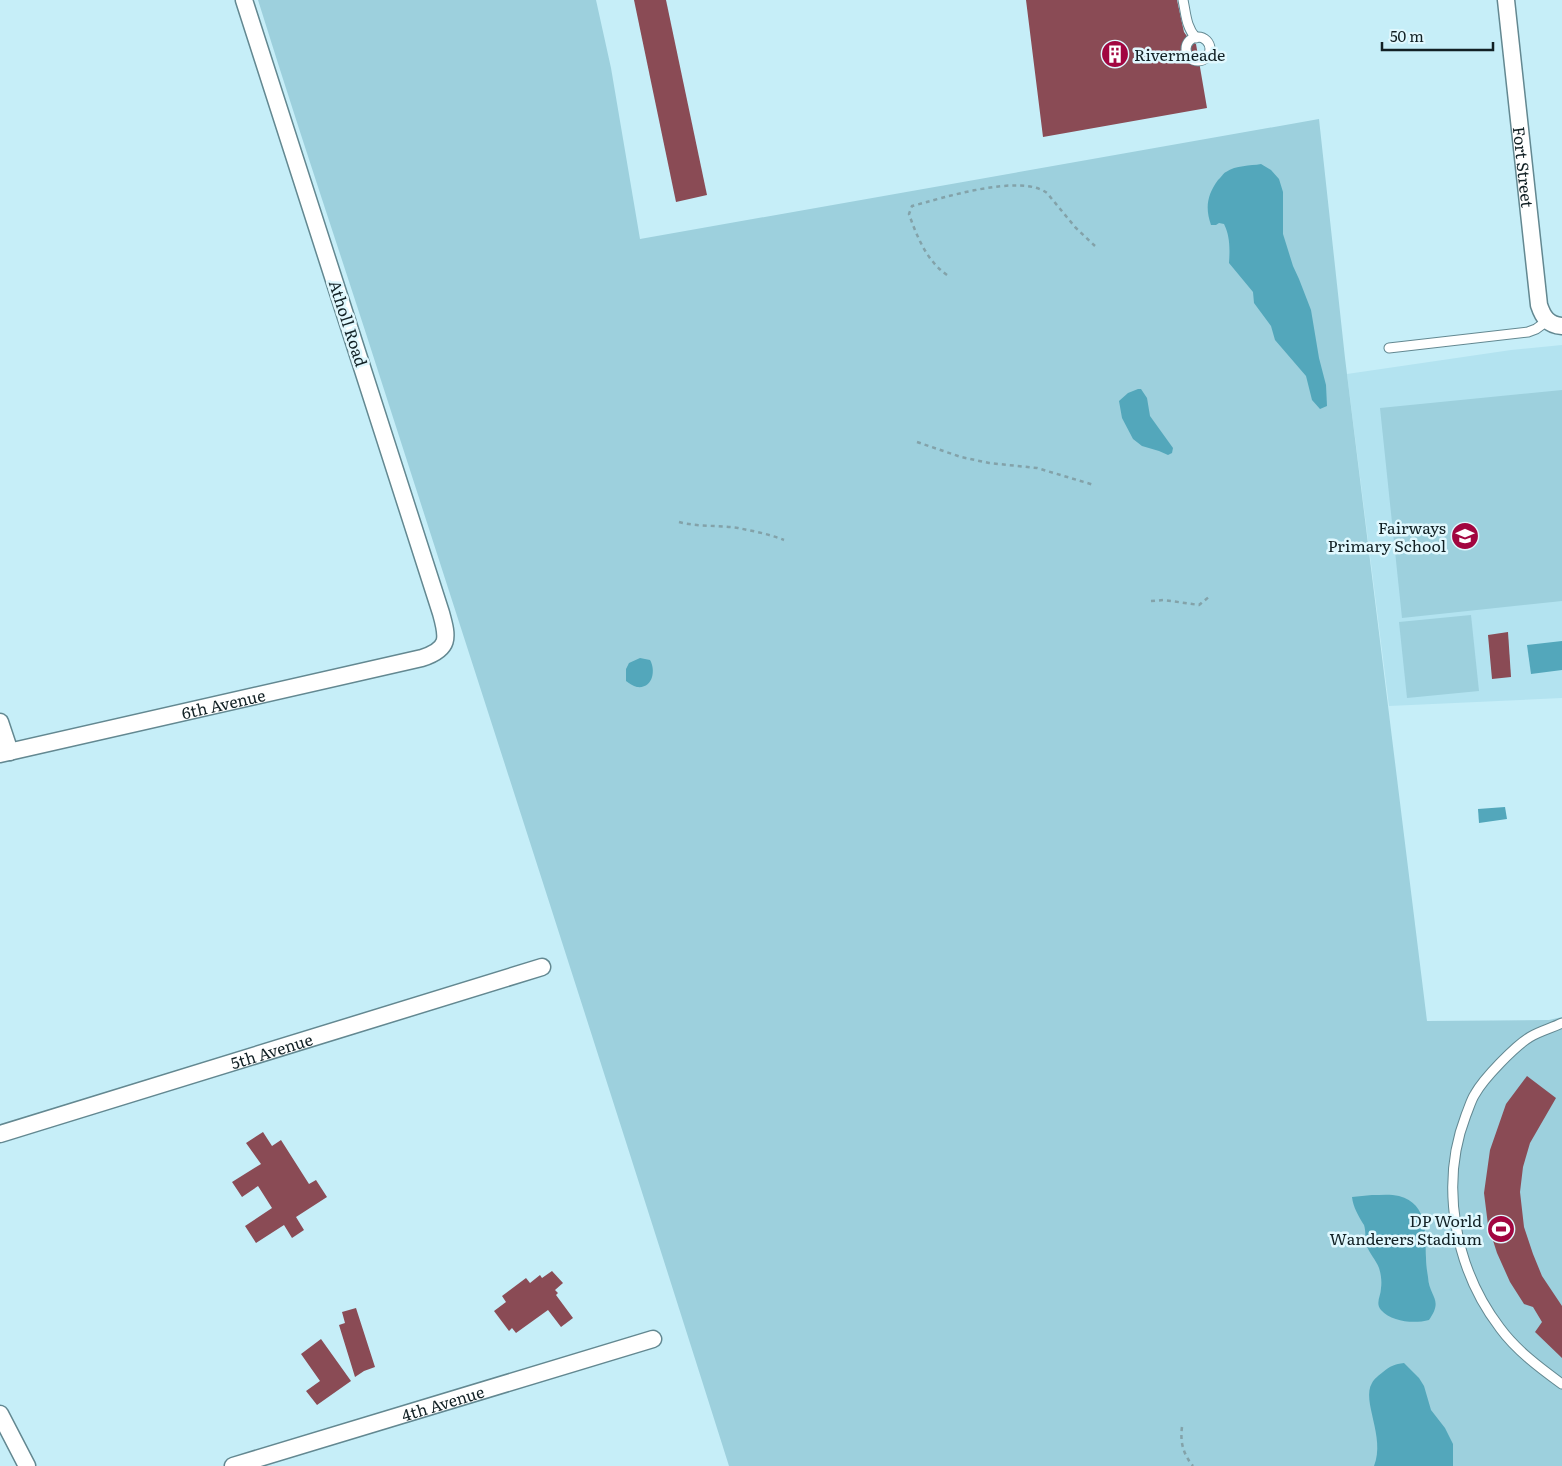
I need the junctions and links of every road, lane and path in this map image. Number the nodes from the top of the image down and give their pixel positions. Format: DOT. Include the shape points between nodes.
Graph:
graph roads {
  1 [pos="244,0"];
  2 [pos="1183,0"];
  3 [pos="1506,0"];
  4 [pos="1196,38"];
  5 [pos="1095,246"];
  6 [pos="948,275"];
  7 [pos="1555,324"];
  8 [pos="1389,348"];
  9 [pos="917,442"];
  10 [pos="1094,485"];
  11 [pos="678,522"];
  12 [pos="784,540"];
  13 [pos="1210,596"];
  14 [pos="1151,602"];
  15 [pos="443,647"];
  16 [pos="0,722"];
  17 [pos="5,753"];
  18 [pos="542,966"];
  19 [pos="1562,1023"];
  20 [pos="0,1134"];
  21 [pos="653,1339"];
  22 [pos="1562,1384"];
  23 [pos="0,1414"];
  24 [pos="1182,1427"];
  25 [pos="27,1466"];
  26 [pos="233,1466"];
  27 [pos="1193,1466"];
  1 -- 15 [label="street, Atholl Road" via="441,613 446,635"];
  2 -- 4 [label="lane" via="1186,20"];
  3 -- 7 [label="street, Fort Street" via="1538,305 1542,315"];
  5 -- 6 [label="path" via="1082,236 1041,188 993,186 912,206 912,223 920,241 935,265"];
  7 -- 8 [label="lane" via="1521,333"];
  9 -- 10 [label="path" via="962,457 1037,468"];
  11 -- 12 [label="path" via="738,528"];
  13 -- 14 [label="path" via="1199,605 1164,600"];
  15 -- 17 [label="street, 6th Avenue" via="422,658"];
  16 -- 17 [label="street"];
  18 -- 20 [label="street, 5th Avenue"];
  19 -- 22 [label="lane" via="1530,1037 1502,1061 1475,1094 1460,1130 1453,1170 1454,1211 1466,1268 1500,1328 1523,1354"];
  21 -- 26 [label="street, 4th Avenue"];
  23 -- 25 [label="street"];
  24 -- 27 [label="path" via="1181,1444"];
}
